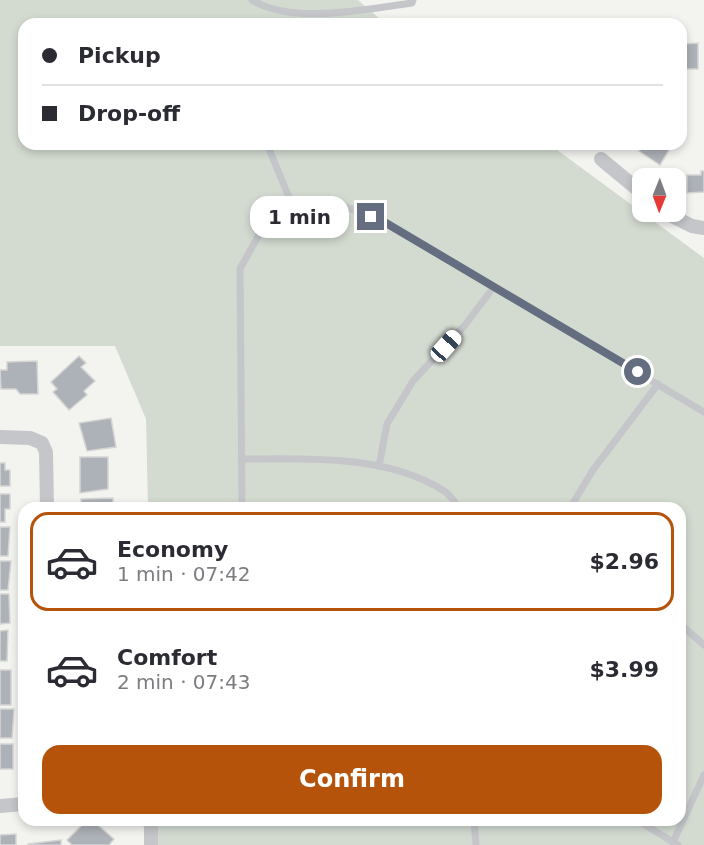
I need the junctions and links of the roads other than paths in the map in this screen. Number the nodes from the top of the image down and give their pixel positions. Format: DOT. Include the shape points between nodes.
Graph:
graph roads {
  1 [pos="252,0"];
  2 [pos="413,0"];
  3 [pos="270,150"];
  4 [pos="601,159"];
  5 [pos="632,185"];
  6 [pos="294,207"];
  7 [pos="686,222"];
  8 [pos="704,228"];
  9 [pos="493,288"];
  10 [pos="658,384"];
  11 [pos="704,412"];
  12 [pos="0,437"];
  13 [pos="241,459"];
  14 [pos="379,466"];
  15 [pos="47,502"];
  16 [pos="242,502"];
  17 [pos="454,502"];
  18 [pos="573,502"];
  19 [pos="686,629"];
  20 [pos="704,645"];
  21 [pos="704,775"];
  22 [pos="18,804"];
  23 [pos="0,806"];
  24 [pos="686,819"];
  25 [pos="149,826"];
  26 [pos="474,826"];
  27 [pos="647,826"];
  28 [pos="683,826"];
  29 [pos="676,843"];
  30 [pos="151,845"];
  31 [pos="476,845"];
  1 -- 2 [label="lane" via="293,13 354,10"];
  3 -- 6 [label="lane"];
  4 -- 5 [label="street"];
  6 -- 9 [label="lane" via="341,206 377,220"];
  6 -- 13 [label="lane" via="261,231 240,268"];
  7 -- 8 [label="street"];
  9 -- 10 [label="lane"];
  9 -- 14 [label="lane" via="413,381 387,424"];
  10 -- 11 [label="lane"];
  10 -- 18 [label="lane" via="592,470"];
  12 -- 15 [label="street" via="30,438 42,443 46,452"];
  13 -- 14 [label="lane" via="306,459"];
  13 -- 16 [label="lane"];
  14 -- 17 [label="lane" via="446,492"];
  19 -- 20 [label="lane"];
  21 -- 24 [label="lane"];
  22 -- 23 [label="street"];
  25 -- 30 [label="street"];
  26 -- 31 [label="lane"];
  27 -- 29 [label="lane"];
  28 -- 29 [label="lane"];
}
